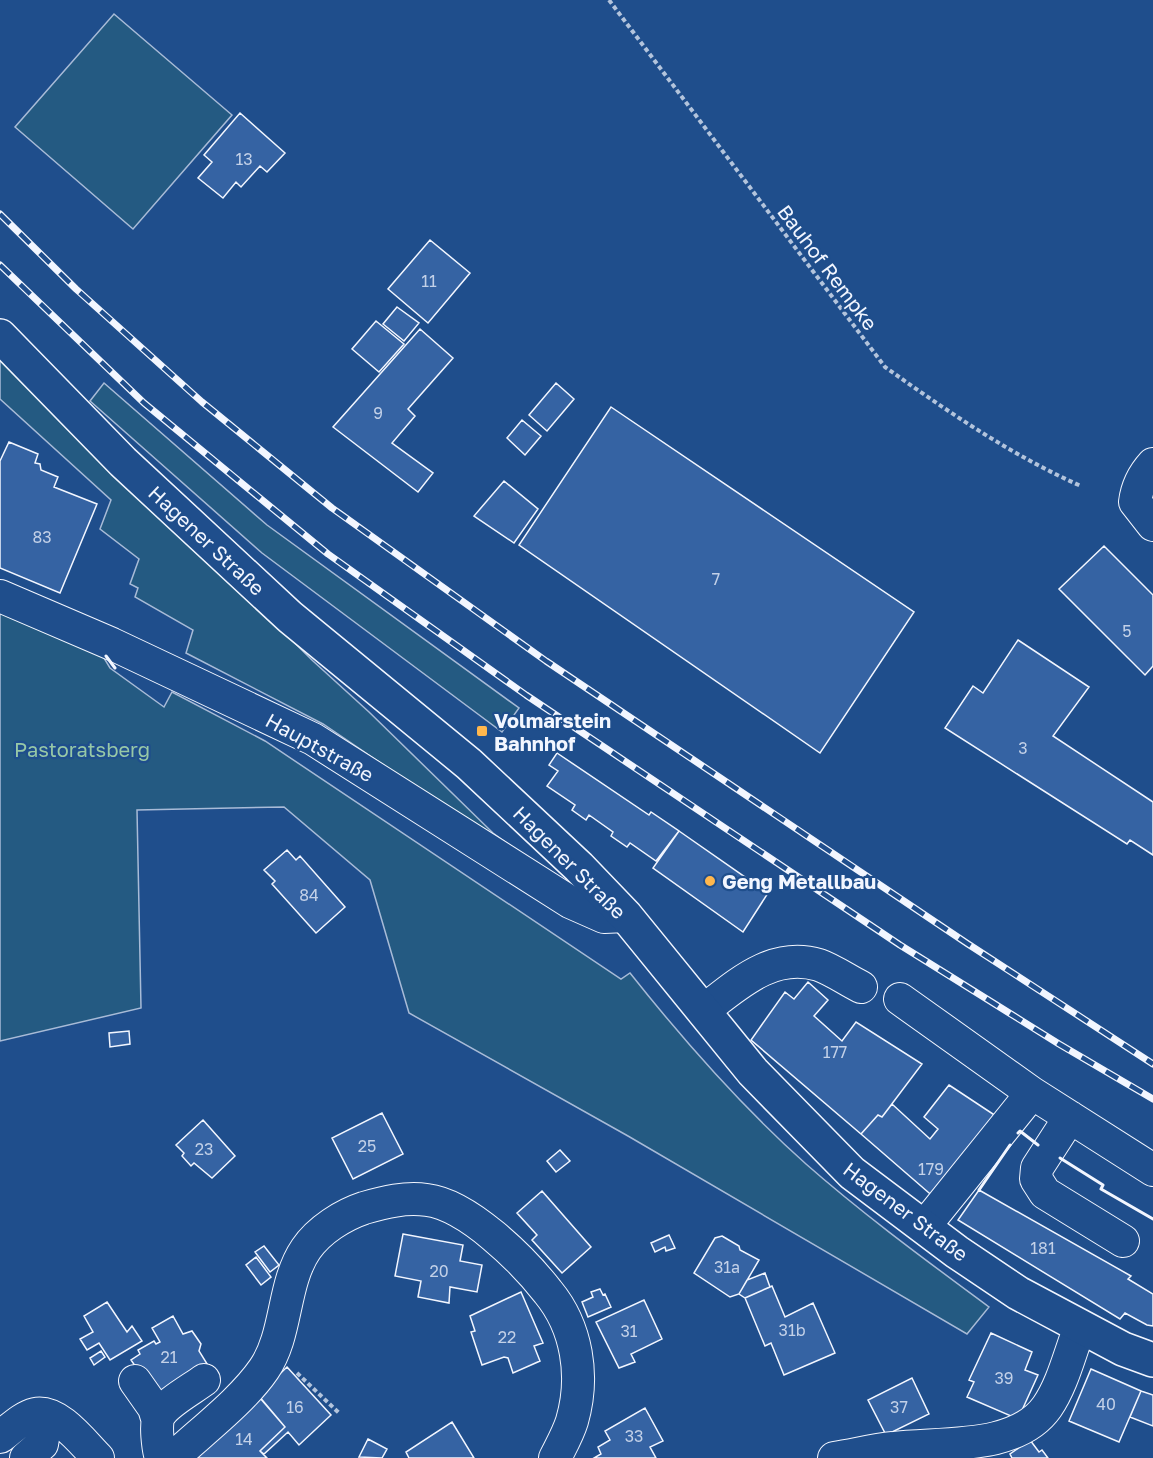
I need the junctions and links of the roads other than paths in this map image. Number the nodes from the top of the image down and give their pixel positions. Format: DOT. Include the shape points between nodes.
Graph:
graph roads {
  1 [pos="0,336"];
  2 [pos="1153,464"];
  3 [pos="1144,513"];
  4 [pos="0,596"];
  5 [pos="626,916"];
  6 [pos="861,987"];
  7 [pos="900,999"];
  8 [pos="703,1011"];
  9 [pos="1032,1093"];
  10 [pos="1070,1117"];
  11 [pos="1153,1170"];
  12 [pos="924,1227"];
  13 [pos="1123,1241"];
  14 [pos="1080,1327"];
  15 [pos="1153,1360"];
  16 [pos="204,1380"];
  17 [pos="135,1381"];
  18 [pos="47,1415"];
  19 [pos="157,1418"];
  20 [pos="0,1437"];
  21 [pos="26,1458"];
  22 [pos="98,1458"];
  23 [pos="161,1458"];
  24 [pos="173,1458"];
  25 [pos="555,1458"];
  26 [pos="834,1458"];
  1 -- 5 [label="main road, Hagener Straße" via="123,462 229,561 290,617 469,764"];
  2 -- 3 [label="street" via="1137,489"];
  4 -- 5 [label="street, Hauptstraße" via="313,739 570,902 604,917"];
  5 -- 8 [label="main road, Hagener Straße"];
  6 -- 8 [label="street" via="821,966 783,964 753,973"];
  7 -- 9 [label="street"];
  8 -- 12 [label="main road, Hagener Straße" via="753,1072 852,1173"];
  9 -- 10 [label="street"];
  9 -- 12 [label="street"];
  10 -- 11 [label="street"];
  10 -- 13 [label="street" via="1037,1168 1036,1179 1045,1193"];
  12 -- 14 [label="main road, Hagener Straße" via="1018,1293"];
  14 -- 15 [label="main road, Hagener Straße"];
  14 -- 26 [label="street" via="1047,1407 1020,1430 973,1442 892,1448"];
  16 -- 19 [label="street"];
  17 -- 19 [label="street"];
  18 -- 20 [label="street" via="35,1414"];
  18 -- 21 [label="street" via="42,1444"];
  18 -- 22 [label="street" via="61,1421"];
  19 -- 23 [label="street"];
  24 -- 25 [label="street" via="264,1369 274,1352 296,1270 316,1237 341,1218 404,1199 438,1202 486,1230 511,1250 558,1304 576,1347 578,1382 572,1421"];
}
